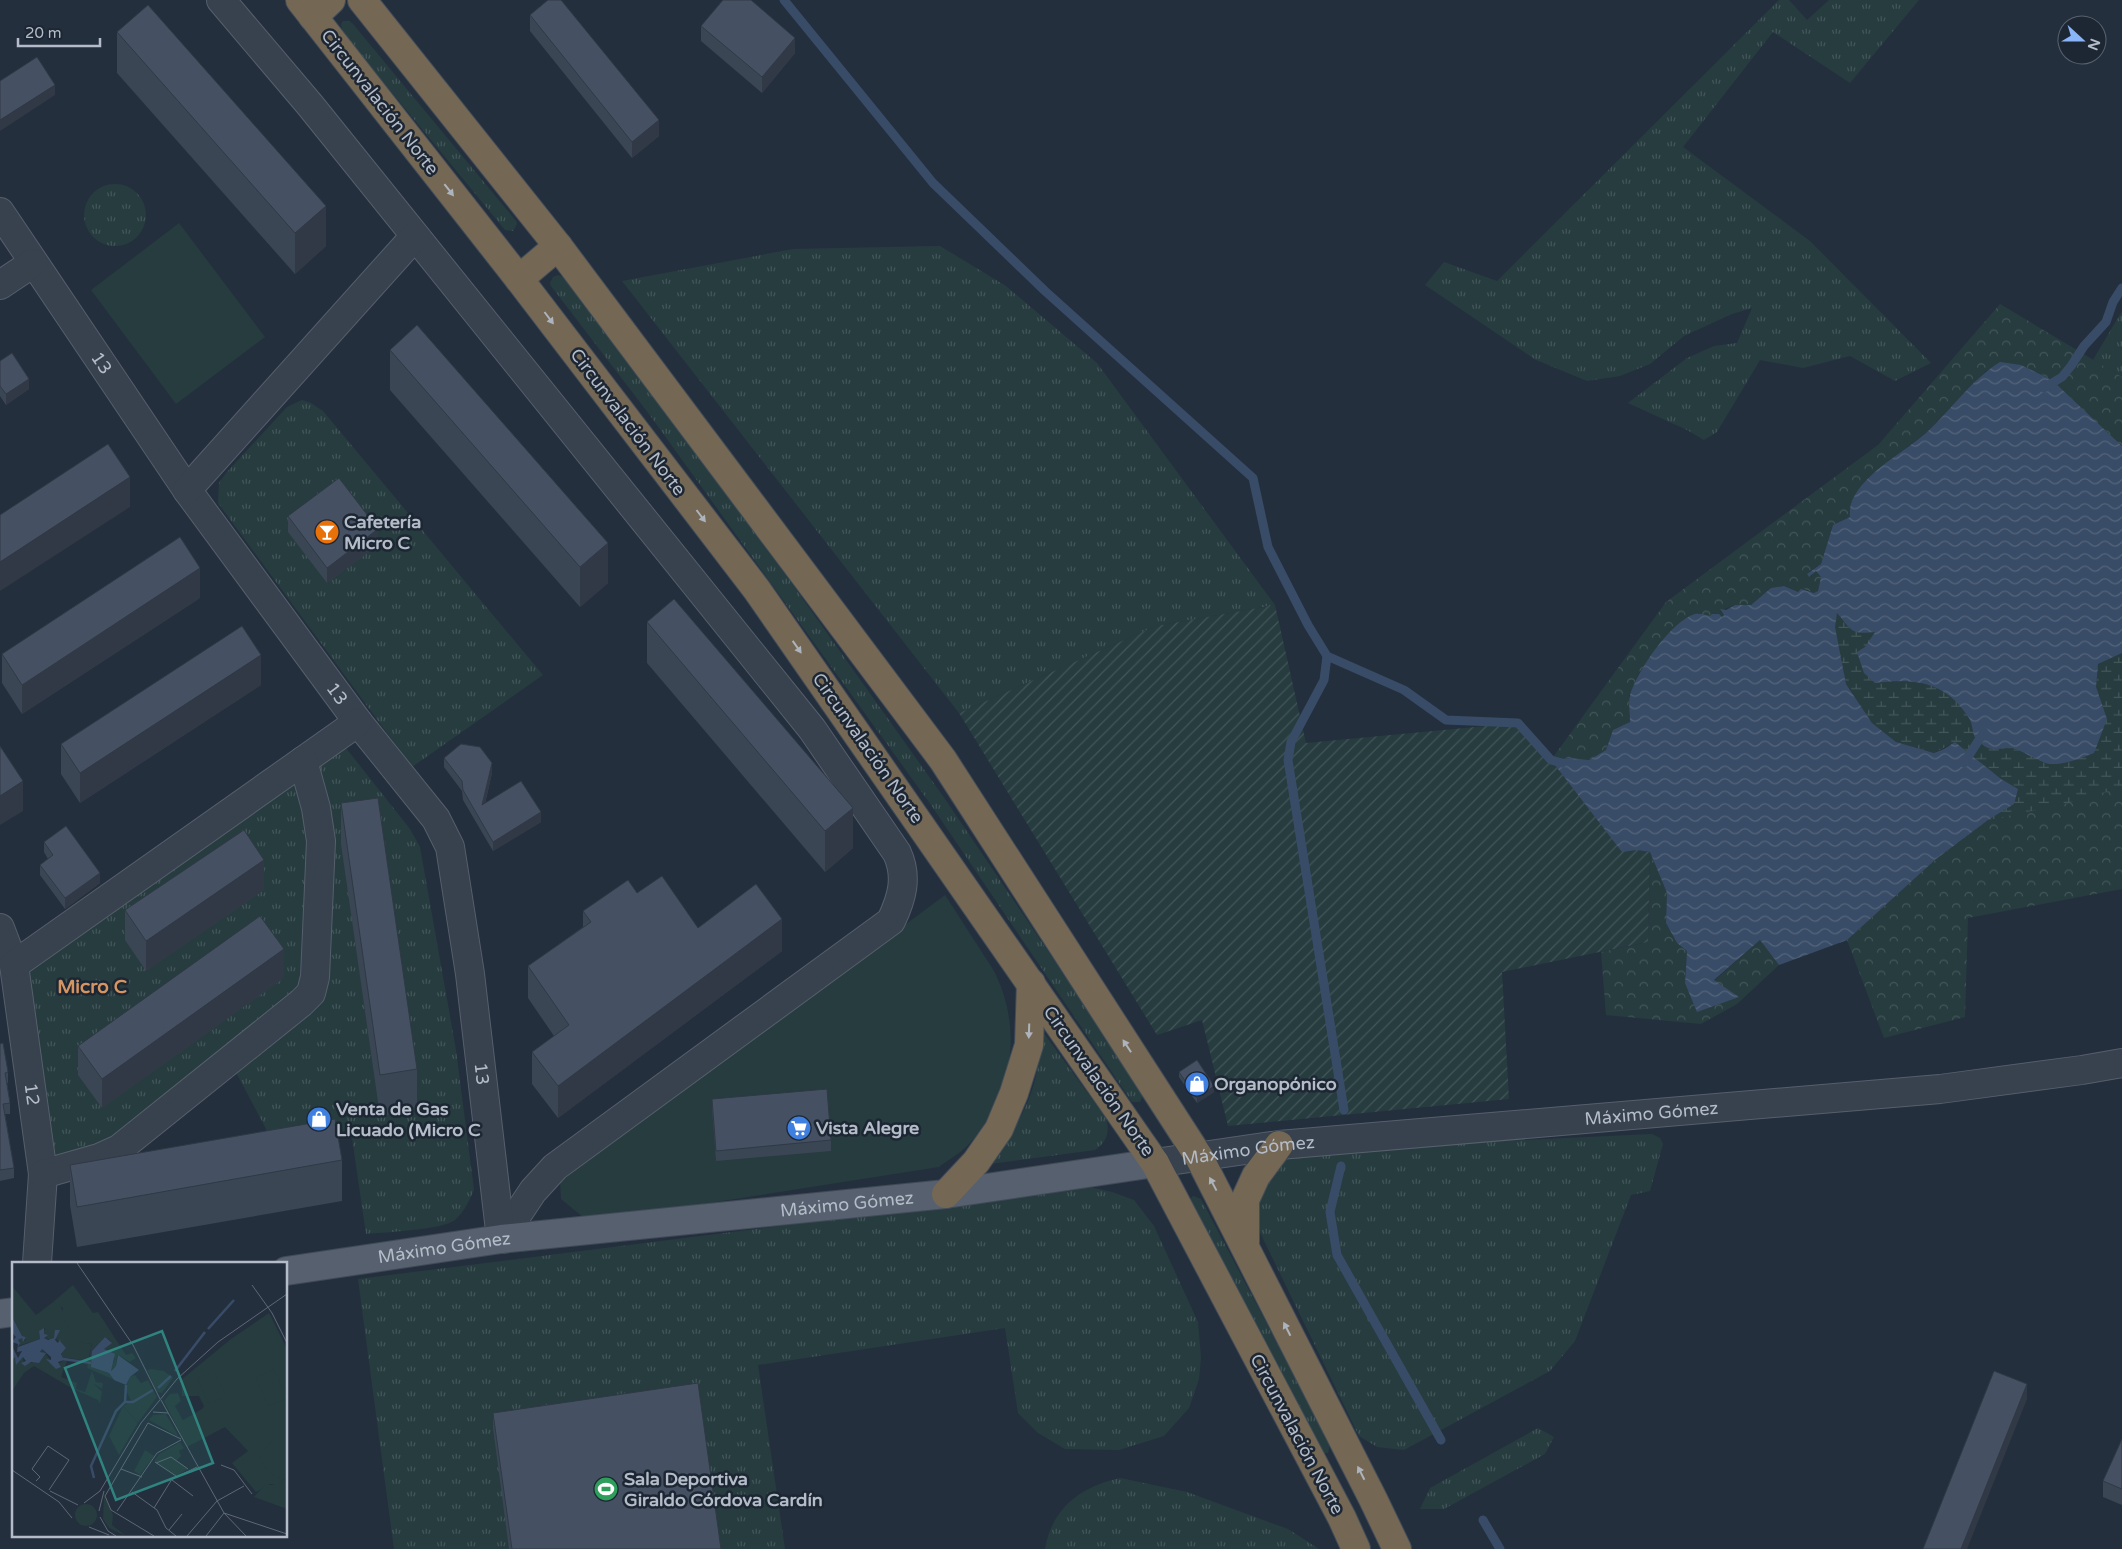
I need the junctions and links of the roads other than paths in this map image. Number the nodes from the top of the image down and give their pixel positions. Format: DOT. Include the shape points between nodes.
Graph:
graph roads {
  1 [pos="222,0"];
  2 [pos="362,0"];
  3 [pos="315,6"];
  4 [pos="0,212"];
  5 [pos="415,236"];
  6 [pos="558,246"];
  7 [pos="33,263"];
  8 [pos="519,279"];
  9 [pos="0,285"];
  10 [pos="187,490"];
  11 [pos="358,722"];
  12 [pos="303,761"];
  13 [pos="0,928"];
  14 [pos="14,965"];
  15 [pos="1031,982"];
  16 [pos="2122,1063"];
  17 [pos="1279,1145"];
  18 [pos="1199,1157"];
  19 [pos="1155,1163"];
  20 [pos="43,1174"];
  21 [pos="946,1194"];
  22 [pos="501,1239"];
  23 [pos="1245,1246"];
  24 [pos="37,1262"];
  25 [pos="288,1271"];
  26 [pos="1374,1499"];
  27 [pos="1342,1518"];
  28 [pos="1356,1549"];
  29 [pos="1397,1549"];
  1 -- 5 [label="street"];
  2 -- 6 [label="highway"];
  3 -- 8 [label="highway, Circunvalación Norte, one-way"];
  4 -- 7 [label="street, 13"];
  5 -- 10 [label="street"];
  5 -- 22 [label="street" via="812,729 897,853 904,884 900,903 891,921 555,1167 533,1191"];
  6 -- 8 [label="highway"];
  18 -- 6 [label="highway, one-way" via="944,760"];
  7 -- 9 [label="street"];
  7 -- 10 [label="street, 13"];
  8 -- 15 [label="highway, Circunvalación Norte, one-way" via="757,590"];
  10 -- 11 [label="street, 13"];
  11 -- 12 [label="street"];
  11 -- 22 [label="street, 13" via="436,819 450,847 470,974"];
  12 -- 14 [label="street"];
  12 -- 20 [label="street" via="321,841 315,977 310,993 119,1149"];
  13 -- 14 [label="street, 12"];
  14 -- 20 [label="street, 12"];
  15 -- 19 [label="highway, Circunvalación Norte"];
  15 -- 21 [label="highway, one-way" via="1029,1045 1014,1093 999,1129 976,1162"];
  16 -- 17 [label="street, Máximo Gómez" via="1940,1089"];
  17 -- 18 [label="street, Máximo Gómez"];
  17 -- 23 [label="highway" via="1256,1176 1245,1200"];
  18 -- 19 [label="street, Máximo Gómez"];
  23 -- 18 [label="highway, one-way"];
  19 -- 21 [label="main road, Máximo Gómez"];
  19 -- 27 [label="highway, Circunvalación Norte"];
  20 -- 24 [label="street, 12"];
  21 -- 22 [label="main road, Máximo Gómez"];
  22 -- 25 [label="main road, Máximo Gómez"];
  26 -- 23 [label="highway, one-way"];
  26 -- 27 [label="highway"];
  26 -- 29 [label="highway"];
  27 -- 28 [label="highway, Circunvalación Norte"];
}
